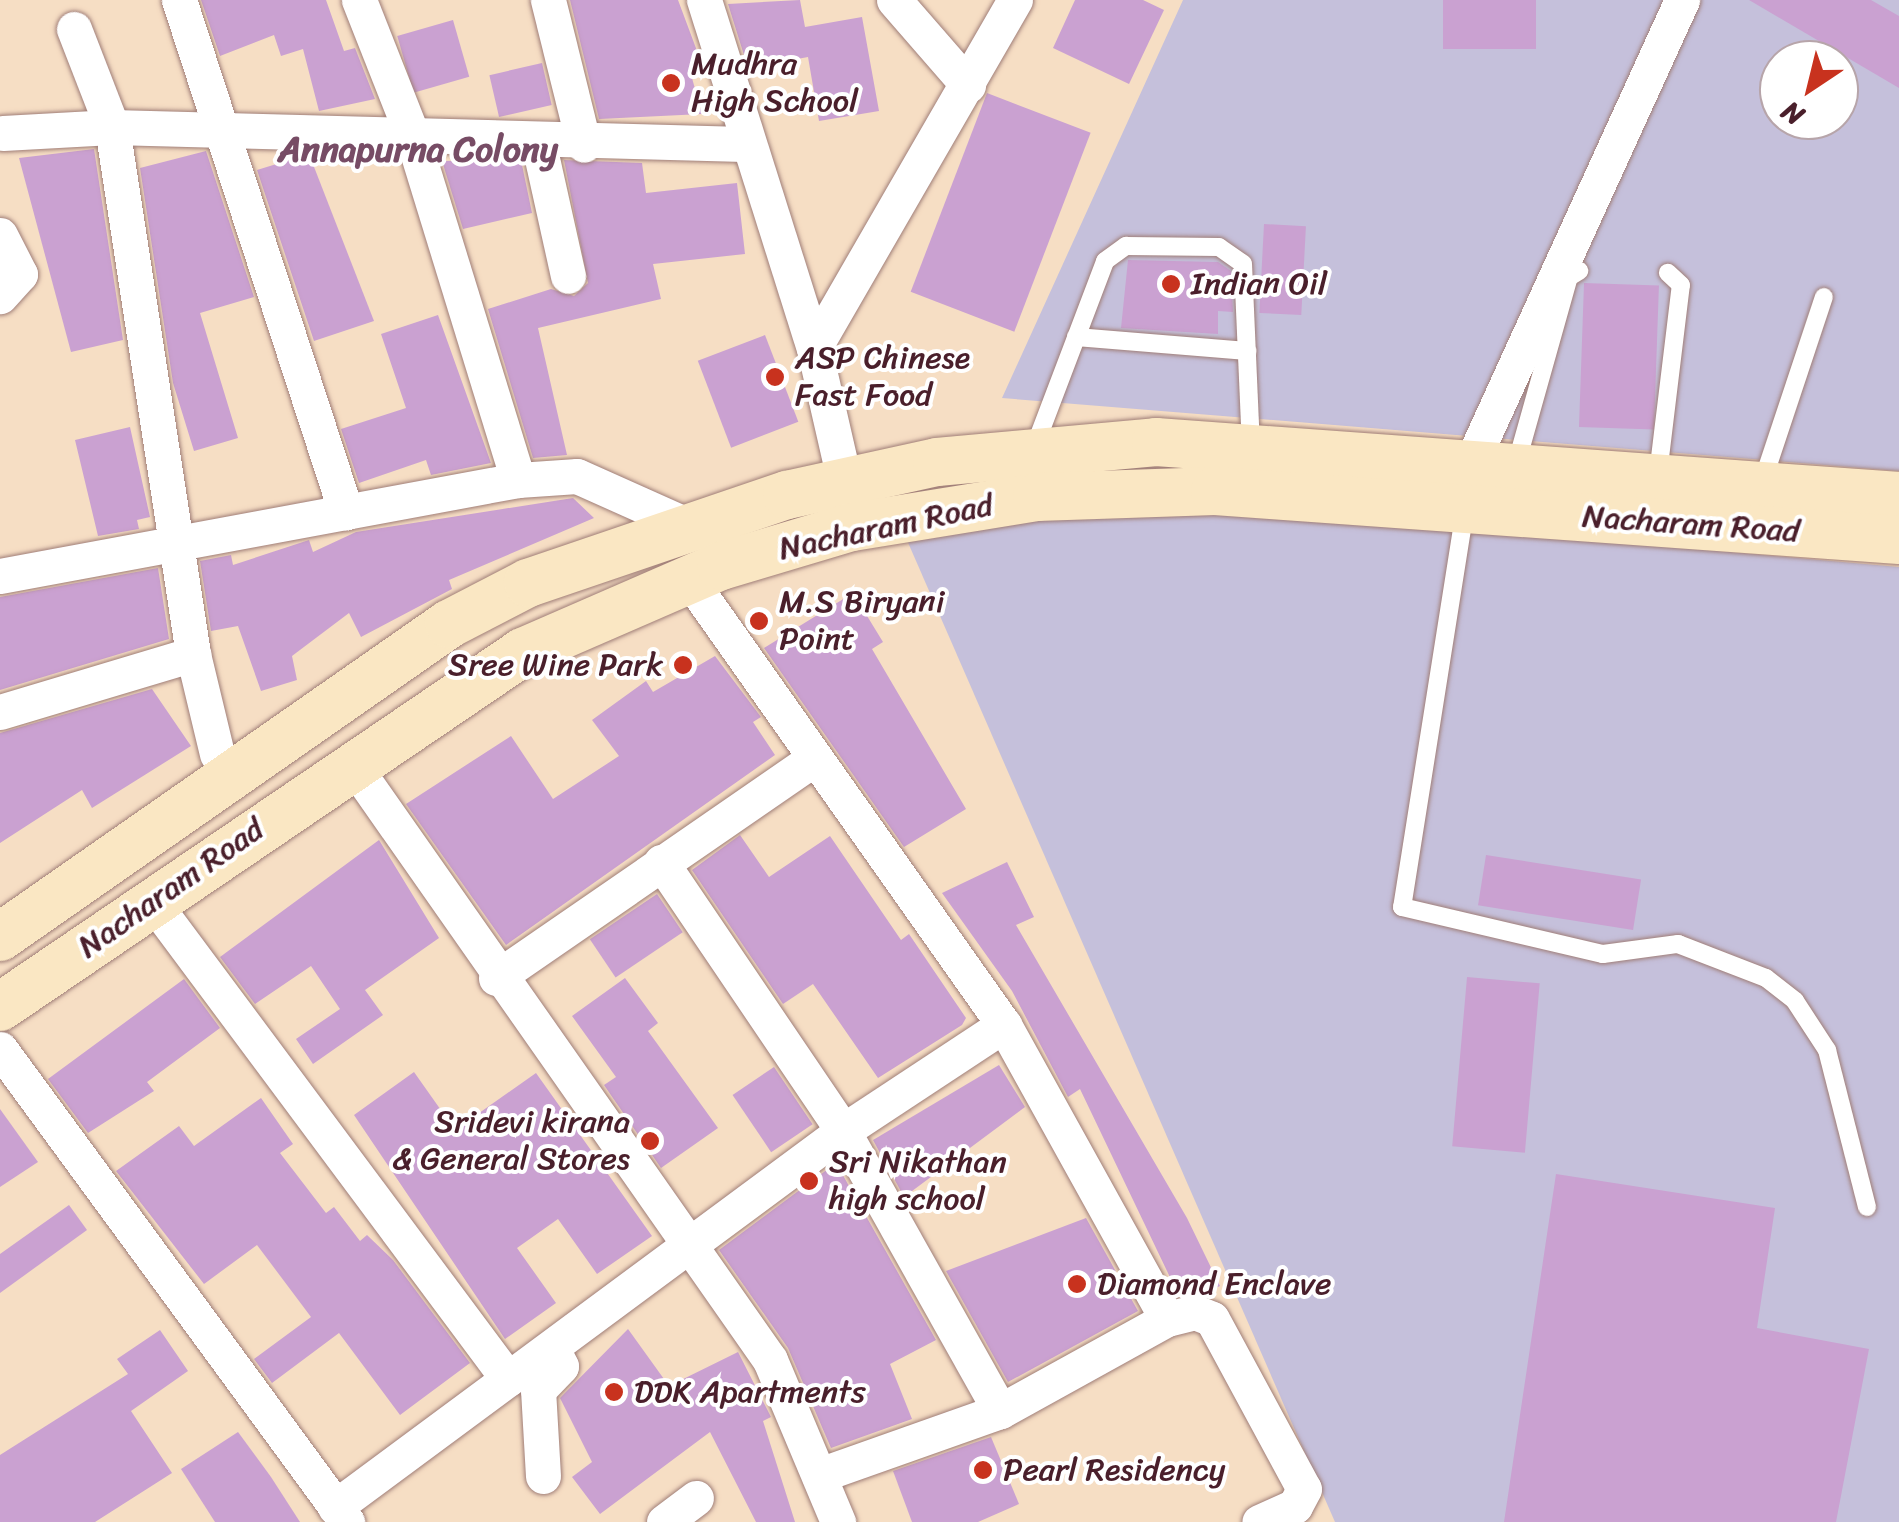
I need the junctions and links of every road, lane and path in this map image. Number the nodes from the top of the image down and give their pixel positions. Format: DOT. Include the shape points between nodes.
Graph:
graph roads {
  1 [pos="179,0"];
  2 [pos="358,0"];
  3 [pos="548,0"];
  4 [pos="704,0"];
  5 [pos="1015,0"];
  6 [pos="1682,0"];
  7 [pos="908,6"];
  8 [pos="74,30"];
  9 [pos="968,86"];
  10 [pos="216,124"];
  11 [pos="112,127"];
  12 [pos="3,132"];
  13 [pos="411,132"];
  14 [pos="744,144"];
  15 [pos="540,145"];
  16 [pos="584,145"];
  17 [pos="0,235"];
  18 [pos="1579,271"];
  19 [pos="1668,273"];
  20 [pos="568,276"];
  21 [pos="0,296"];
  22 [pos="1824,297"];
  23 [pos="1076,337"];
  24 [pos="814,348"];
  25 [pos="1247,351"];
  26 [pos="1252,446"];
  27 [pos="1033,452"];
  28 [pos="1493,464"];
  29 [pos="1658,474"];
  30 [pos="518,480"];
  31 [pos="845,483"];
  32 [pos="1762,484"];
  33 [pos="1899,496"];
  34 [pos="1465,510"];
  35 [pos="346,512"];
  36 [pos="692,527"];
  37 [pos="174,537"];
  38 [pos="1899,540"];
  39 [pos="0,576"];
  40 [pos="689,579"];
  41 [pos="193,654"];
  42 [pos="0,712"];
  43 [pos="217,754"];
  44 [pos="351,762"];
  45 [pos="811,762"];
  46 [pos="661,862"];
  47 [pos="152,902"];
  48 [pos="0,937"];
  49 [pos="496,978"];
  50 [pos="0,1007"];
  51 [pos="1004,1025"];
  52 [pos="0,1050"];
  53 [pos="843,1131"];
  54 [pos="1867,1207"];
  55 [pos="688,1244"];
  56 [pos="1167,1319"];
  57 [pos="556,1356"];
  58 [pos="508,1379"];
  59 [pos="1000,1411"];
  60 [pos="819,1474"];
  61 [pos="543,1476"];
  62 [pos="696,1498"];
  63 [pos="340,1514"];
  64 [pos="664,1522"];
  65 [pos="838,1522"];
  66 [pos="1259,1522"];
  1 -- 10 [label="street"];
  2 -- 13 [label="street"];
  3 -- 16 [label="street"];
  4 -- 14 [label="street"];
  5 -- 9 [label="street"];
  6 -- 28 [label="street"];
  7 -- 9 [label="street"];
  8 -- 11 [label="street"];
  9 -- 24 [label="street"];
  10 -- 11 [label="street"];
  10 -- 13 [label="street"];
  10 -- 35 [label="street"];
  11 -- 12 [label="street"];
  11 -- 37 [label="street"];
  13 -- 15 [label="street"];
  13 -- 30 [label="street"];
  14 -- 16 [label="street"];
  14 -- 24 [label="street"];
  15 -- 16 [label="street"];
  15 -- 20 [label="street"];
  17 -- 21 [label="street" via="20,274"];
  18 -- 28 [label="lane"];
  19 -- 29 [label="lane" via="1681,285"];
  22 -- 32 [label="lane"];
  23 -- 25 [label="lane"];
  23 -- 25 [label="lane" via="1105,261 1126,246 1219,246 1243,264"];
  23 -- 27 [label="lane"];
  24 -- 31 [label="street"];
  25 -- 26 [label="lane"];
  26 -- 27 [label="main road, Nacharam Road"];
  26 -- 28 [label="main road, Nacharam Road"];
  27 -- 31 [label="main road, Nacharam Road"];
  28 -- 29 [label="main road, Nacharam Road"];
  28 -- 34 [label="street"];
  29 -- 32 [label="main road, Nacharam Road"];
  30 -- 35 [label="street"];
  30 -- 36 [label="street" via="578,476"];
  31 -- 36 [label="main road, Nacharam Road"];
  32 -- 33 [label="main road, Nacharam Road"];
  34 -- 38 [label="main road, Nacharam Road"];
  34 -- 40 [label="main road, Nacharam Road" via="1215,491 1053,496 852,528"];
  34 -- 54 [label="lane" via="1402,907 1602,954 1678,944 1766,978 1795,1001 1827,1050"];
  35 -- 37 [label="street"];
  36 -- 48 [label="main road, Nacharam Road" via="528,582 449,624"];
  37 -- 39 [label="street"];
  37 -- 41 [label="street"];
  40 -- 44 [label="main road, Nacharam Road" via="524,652"];
  40 -- 45 [label="street"];
  41 -- 42 [label="street"];
  41 -- 43 [label="street"];
  44 -- 47 [label="main road, Nacharam Road"];
  44 -- 49 [label="street"];
  45 -- 46 [label="street"];
  45 -- 51 [label="street"];
  46 -- 49 [label="street"];
  46 -- 53 [label="street"];
  47 -- 50 [label="main road, Nacharam Road"];
  47 -- 58 [label="street"];
  49 -- 55 [label="street"];
  51 -- 53 [label="street"];
  51 -- 56 [label="street"];
  52 -- 63 [label="street"];
  53 -- 55 [label="street"];
  53 -- 59 [label="street"];
  55 -- 57 [label="street" via="594,1314"];
  55 -- 60 [label="street" via="770,1360"];
  56 -- 59 [label="street"];
  56 -- 66 [label="street" via="1195,1312 1212,1319 1304,1489 1295,1506"];
  57 -- 58 [label="street"];
  57 -- 61 [label="street" via="538,1390"];
  58 -- 63 [label="street"];
  59 -- 60 [label="street"];
  60 -- 65 [label="street"];
  62 -- 64 [label="street"];
}
